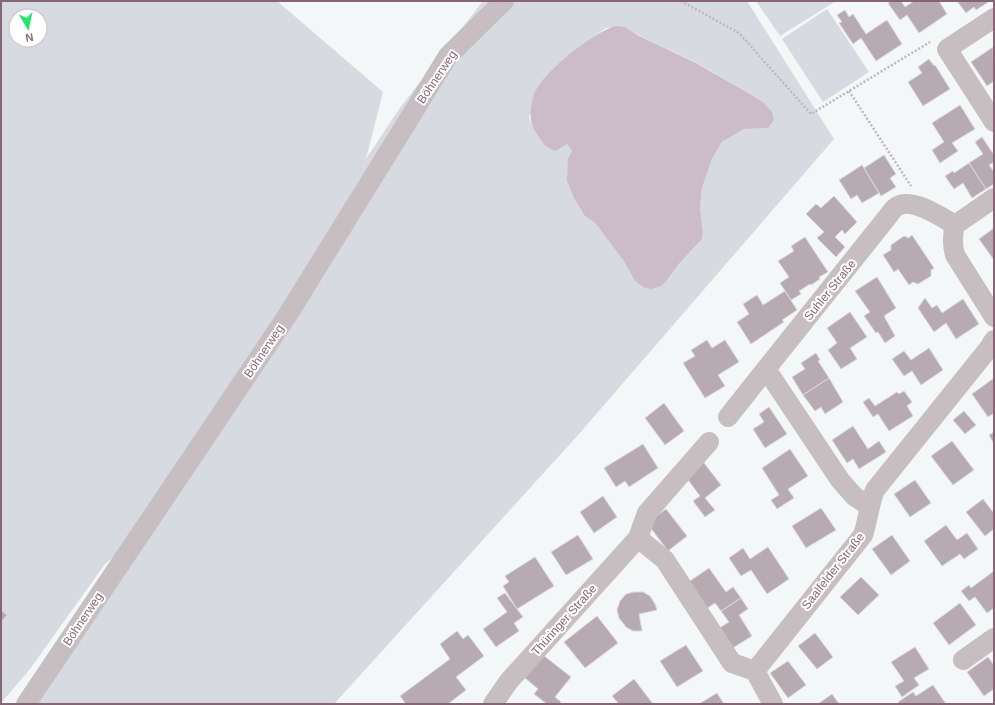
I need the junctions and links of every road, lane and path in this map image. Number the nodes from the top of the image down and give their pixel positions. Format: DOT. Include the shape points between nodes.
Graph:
graph roads {
  1 [pos="504,1"];
  2 [pos="681,1"];
  3 [pos="994,18"];
  4 [pos="947,49"];
  5 [pos="849,91"];
  6 [pos="994,122"];
  7 [pos="994,198"];
  8 [pos="926,209"];
  9 [pos="955,225"];
  10 [pos="994,317"];
  11 [pos="994,340"];
  12 [pos="766,369"];
  13 [pos="728,417"];
  14 [pos="709,442"];
  15 [pos="869,506"];
  16 [pos="638,538"];
  17 [pos="994,638"];
  18 [pos="963,660"];
  19 [pos="755,670"];
  20 [pos="26,704"];
  21 [pos="493,704"];
  22 [pos="773,704"];
  1 -- 20 [label="street, Böhnerweg" via="448,56 287,316"];
  2 -- 5 [label="path" via="739,33 811,114"];
  3 -- 4 [label="street"];
  4 -- 5 [label="path" via="933,40"];
  4 -- 6 [label="street"];
  5 -- 8 [label="path"];
  7 -- 9 [label="street"];
  8 -- 9 [label="street, Suhler Straße"];
  8 -- 12 [label="street, Suhler Straße" via="914,204 896,206"];
  9 -- 10 [label="street" via="952,245 955,255"];
  11 -- 15 [label="street, Saalfelder Straße" via="875,490"];
  12 -- 13 [label="street"];
  12 -- 15 [label="street" via="840,480 854,496"];
  14 -- 16 [label="street, Thüringer Straße" via="647,513"];
  15 -- 19 [label="street, Saalfelder Straße" via="868,521 862,535"];
  16 -- 19 [label="street" via="665,560 732,663"];
  16 -- 21 [label="street, Thüringer Straße" via="509,681"];
  17 -- 18 [label="street"];
  19 -- 22 [label="street"];
}
